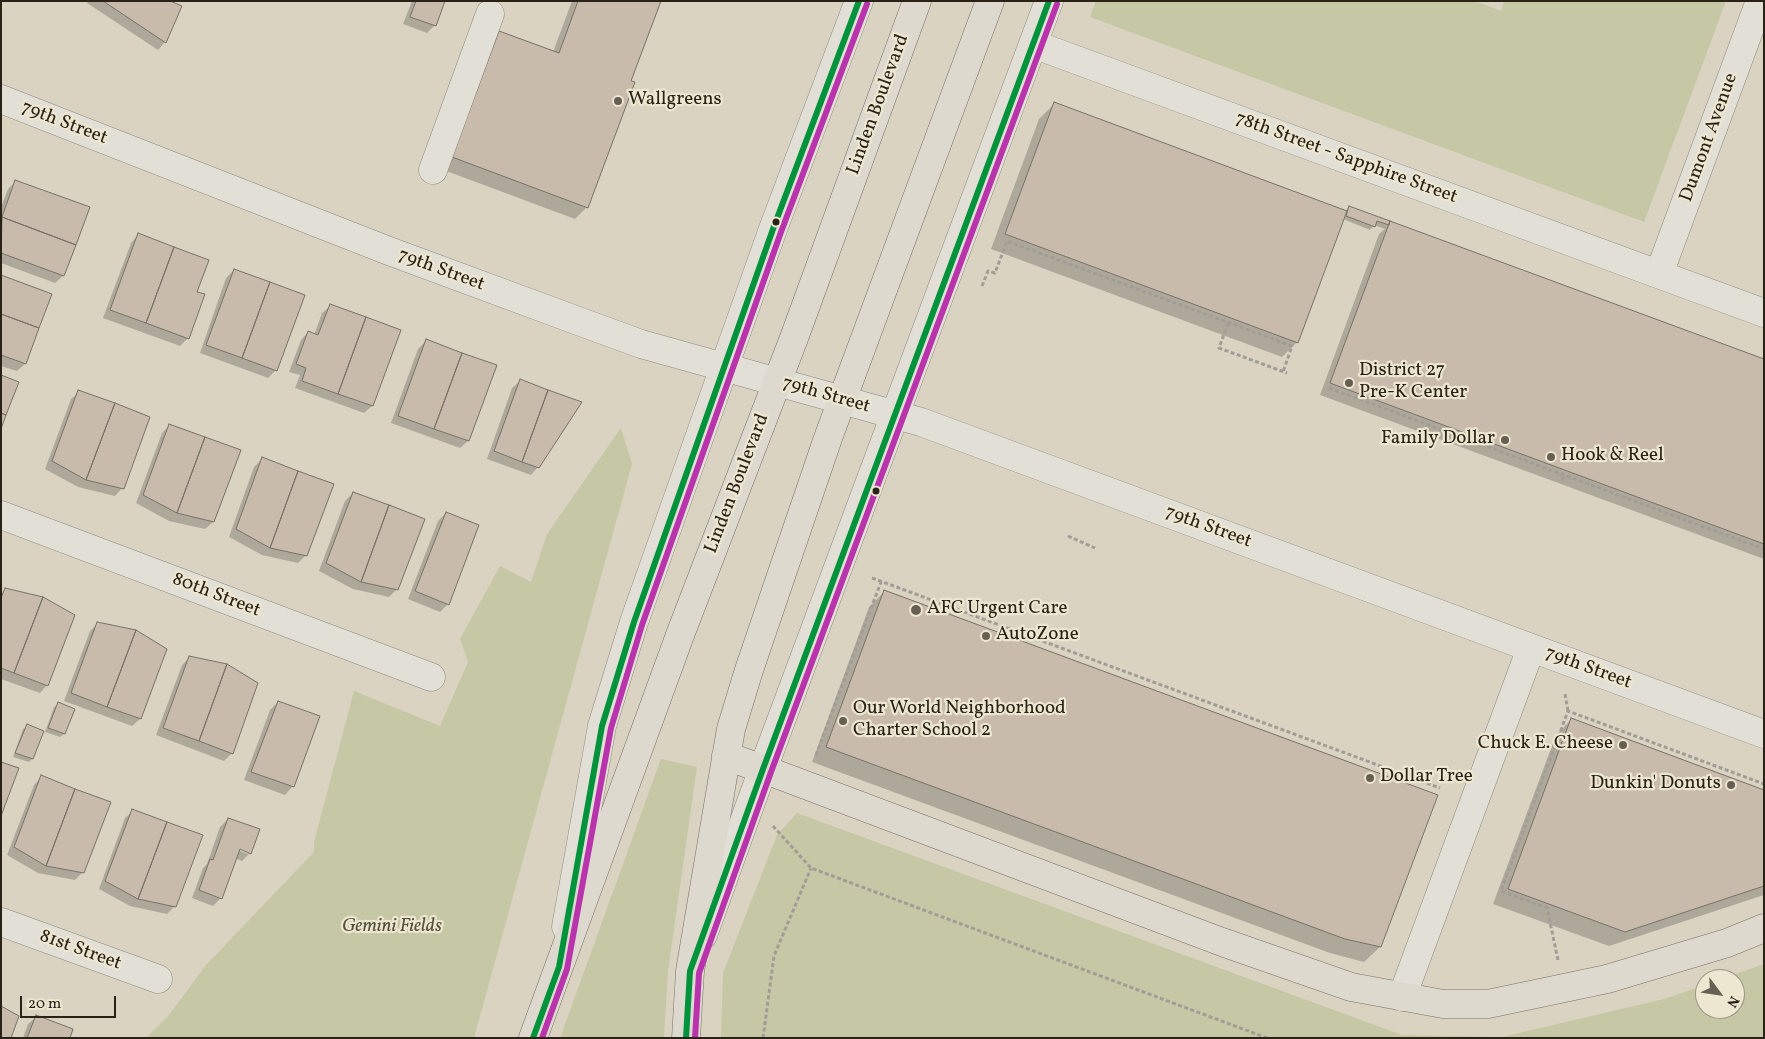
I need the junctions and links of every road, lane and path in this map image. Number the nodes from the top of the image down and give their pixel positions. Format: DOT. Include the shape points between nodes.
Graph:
graph roads {
  1 [pos="859,1"];
  2 [pos="917,1"];
  3 [pos="990,1"];
  4 [pos="1049,1"];
  5 [pos="1760,1"];
  6 [pos="490,14"];
  7 [pos="1033,44"];
  8 [pos="1,99"];
  9 [pos="433,170"];
  10 [pos="1659,274"];
  11 [pos="982,286"];
  12 [pos="1764,313"];
  13 [pos="1228,322"];
  14 [pos="724,367"];
  15 [pos="777,382"];
  16 [pos="1329,388"];
  17 [pos="842,400"];
  18 [pos="895,415"];
  19 [pos="1564,475"];
  20 [pos="1562,480"];
  21 [pos="1,515"];
  22 [pos="1068,536"];
  23 [pos="1095,548"];
  24 [pos="1764,549"];
  25 [pos="872,578"];
  26 [pos="881,582"];
  27 [pos="1532,648"];
  28 [pos="431,676"];
  29 [pos="1565,692"];
  30 [pos="1568,711"];
  31 [pos="1764,734"];
  32 [pos="816,755"];
  33 [pos="726,756"];
  34 [pos="763,769"];
  35 [pos="1764,784"];
  36 [pos="1440,788"];
  37 [pos="771,824"];
  38 [pos="811,868"];
  39 [pos="1,922"];
  40 [pos="1764,928"];
  41 [pos="1558,960"];
  42 [pos="559,967"];
  43 [pos="690,971"];
  44 [pos="158,980"];
  45 [pos="1402,997"];
  46 [pos="533,1038"];
  47 [pos="686,1038"];
  48 [pos="763,1038"];
  49 [pos="1267,1038"];
  1 -- 14 [label="street, Linden Boulevard"];
  2 -- 15 [label="main road, Linden Boulevard"];
  3 -- 17 [label="main road"];
  4 -- 7 [label="street"];
  5 -- 10 [label="street, Dumont Avenue"];
  6 -- 9 [label="street"];
  7 -- 10 [label="street, 78th Street - Sapphire Street"];
  7 -- 18 [label="street"];
  8 -- 14 [label="street, 79th Street" via="389,251 641,344"];
  10 -- 12 [label="street, 78th Street - Sapphire Street"];
  11 -- 13 [label="path" via="988,271 995,273 1007,241"];
  13 -- 13 [label="path" via="1292,346 1285,372 1218,348"];
  14 -- 15 [label="street, 79th Street"];
  14 -- 42 [label="street, Linden Boulevard" via="634,622 602,726"];
  15 -- 17 [label="street, 79th Street"];
  15 -- 42 [label="main road, Linden Boulevard" via="680,635"];
  16 -- 19 [label="path"];
  17 -- 18 [label="street, 79th Street"];
  17 -- 33 [label="main road" via="749,670"];
  18 -- 27 [label="street, 79th Street"];
  18 -- 34 [label="street"];
  19 -- 20 [label="path"];
  19 -- 24 [label="path"];
  21 -- 28 [label="street, 80th Street"];
  22 -- 23 [label="path"];
  25 -- 26 [label="path"];
  26 -- 32 [label="path"];
  26 -- 36 [label="path"];
  27 -- 31 [label="street, 79th Street"];
  27 -- 45 [label="street"];
  29 -- 30 [label="path"];
  30 -- 35 [label="path"];
  30 -- 41 [label="path" via="1500,891 1547,908"];
  33 -- 34 [label="main road"];
  33 -- 43 [label="main road"];
  34 -- 43 [label="street"];
  34 -- 45 [label="main road" via="1222,942 1352,987"];
  37 -- 38 [label="path"];
  38 -- 48 [label="path" via="774,956"];
  38 -- 49 [label="path"];
  39 -- 44 [label="street, 81st Street"];
  40 -- 45 [label="main road" via="1727,943 1607,979 1488,1004 1443,1004"];
  42 -- 46 [label="main road, Linden Boulevard"];
  43 -- 47 [label="main road"];
}
